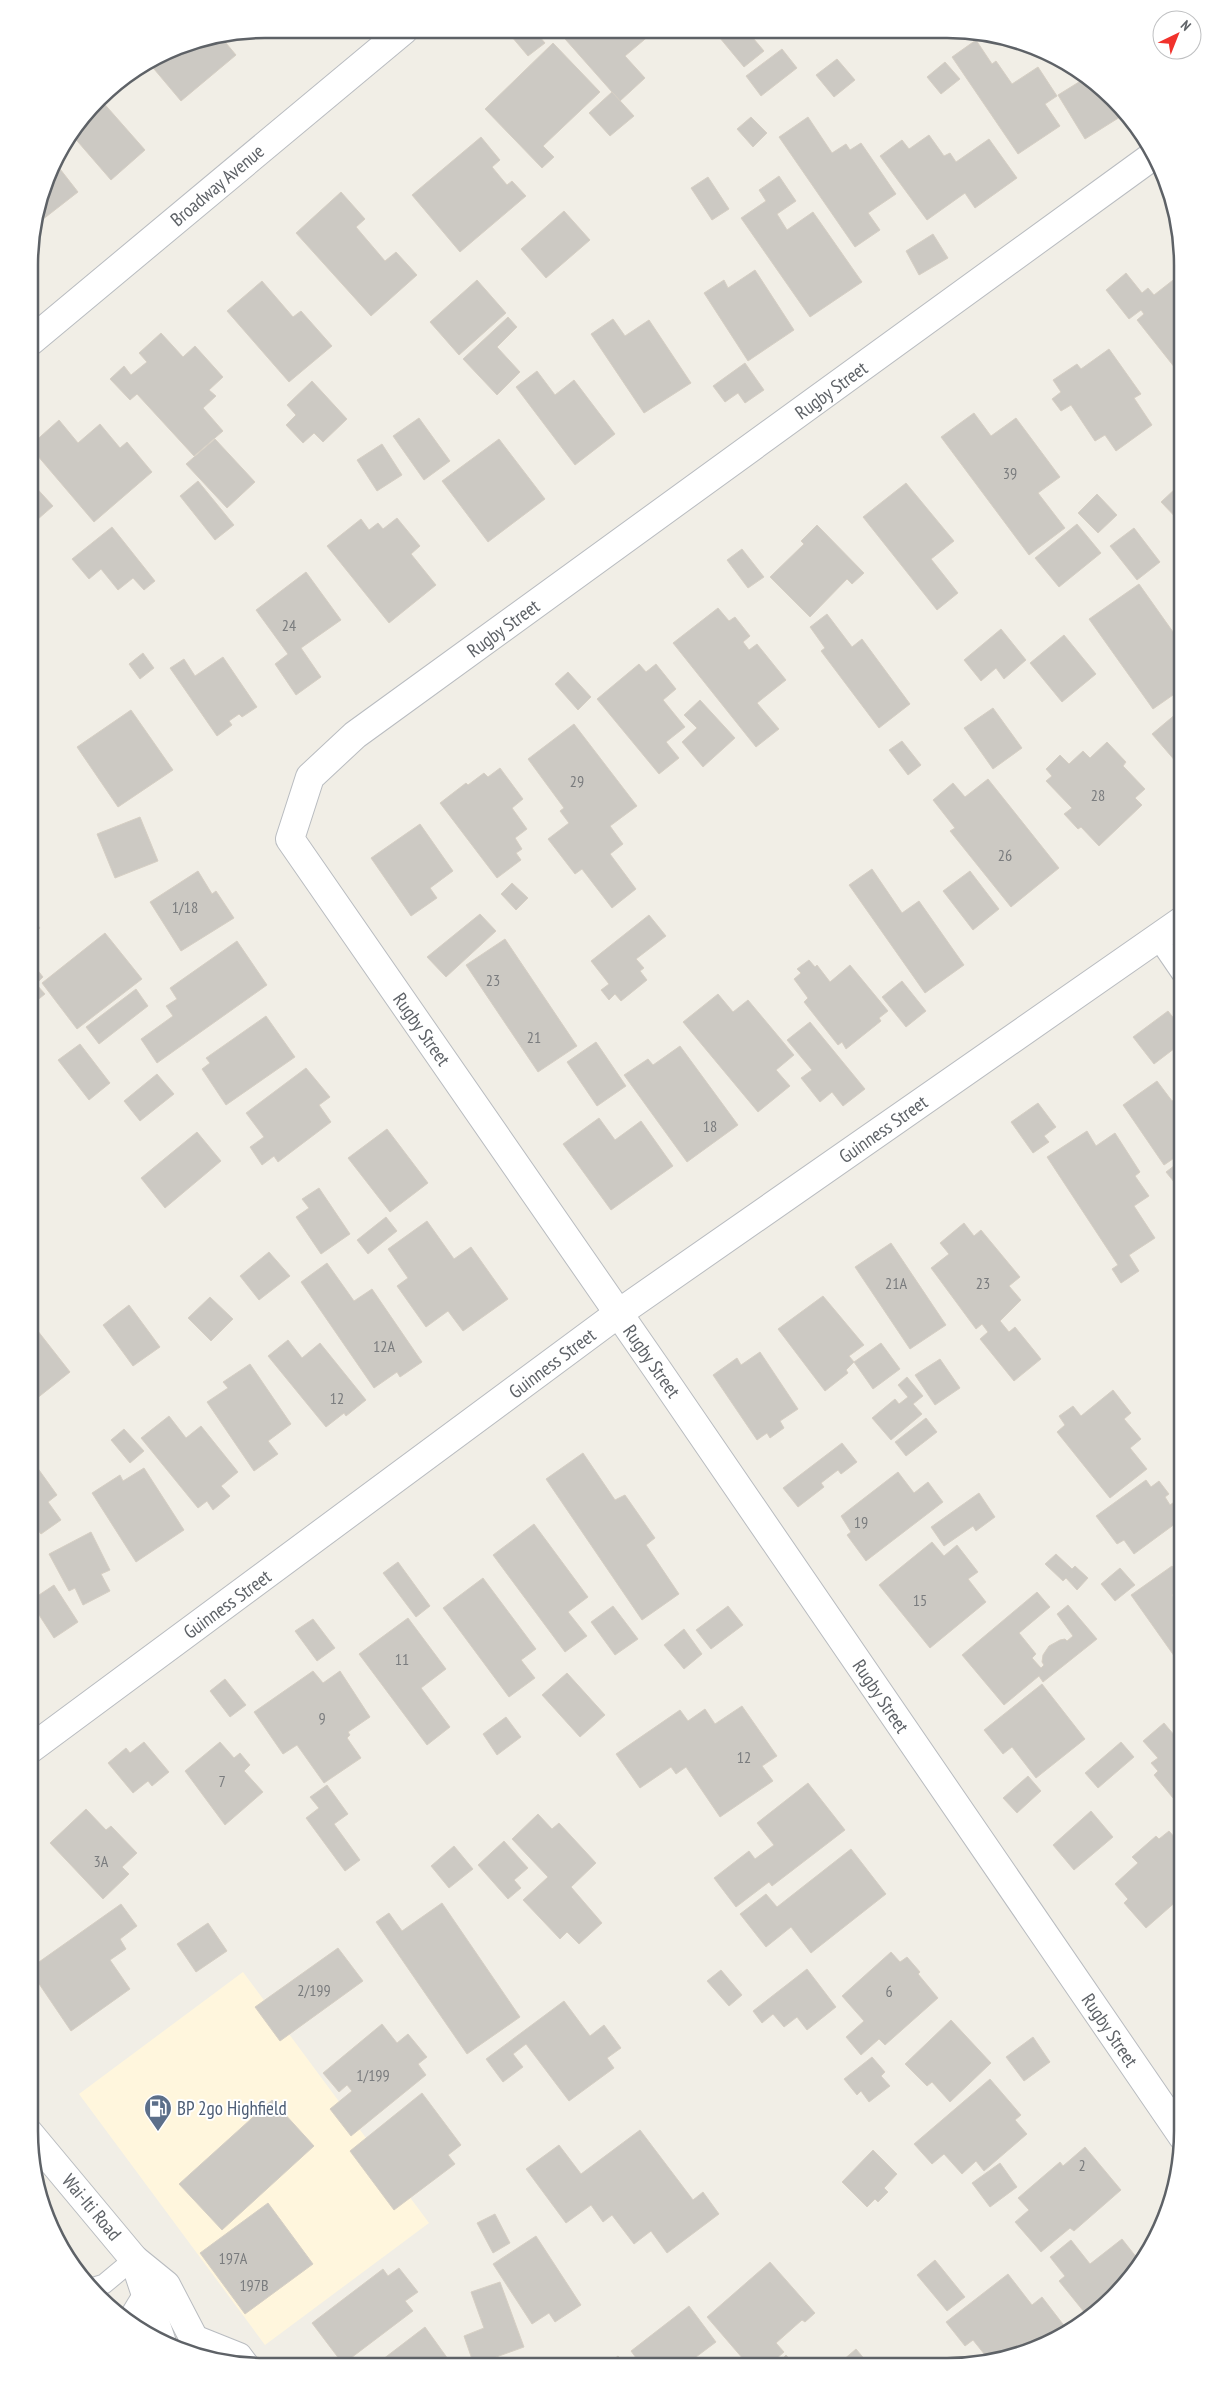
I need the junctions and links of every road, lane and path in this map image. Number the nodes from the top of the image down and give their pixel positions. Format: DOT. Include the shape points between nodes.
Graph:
graph roads {
  1 [pos="394,38"];
  2 [pos="1148,159"];
  3 [pos="38,335"];
  4 [pos="1175,926"];
  5 [pos="1157,938"];
  6 [pos="1175,964"];
  7 [pos="619,1313"];
  8 [pos="38,1743"];
  9 [pos="1175,2125"];
  10 [pos="38,2144"];
  11 [pos="134,2259"];
  12 [pos="98,2286"];
  13 [pos="144,2292"];
  14 [pos="130,2315"];
  15 [pos="158,2332"];
  16 [pos="194,2344"];
  17 [pos="244,2358"];
  1 -- 3 [label="street, Broadway Avenue"];
  2 -- 7 [label="street, Rugby Street" via="355,735 310,777 290,839"];
  4 -- 5 [label="street, Guinness Street"];
  5 -- 6 [label="lane"];
  5 -- 7 [label="street, Guinness Street"];
  7 -- 8 [label="street, Guinness Street"];
  7 -- 9 [label="street, Rugby Street"];
  10 -- 11 [label="street, Wai-Iti Road"];
  11 -- 12 [label="lane"];
  11 -- 13 [label="street, Wai-Iti Road"];
  11 -- 16 [label="street, Wai-Iti Road" via="166,2286"];
  13 -- 14 [label="lane"];
  13 -- 15 [label="street, Wai-Iti Road"];
  16 -- 17 [label="lane" via="241,2353"];
}
